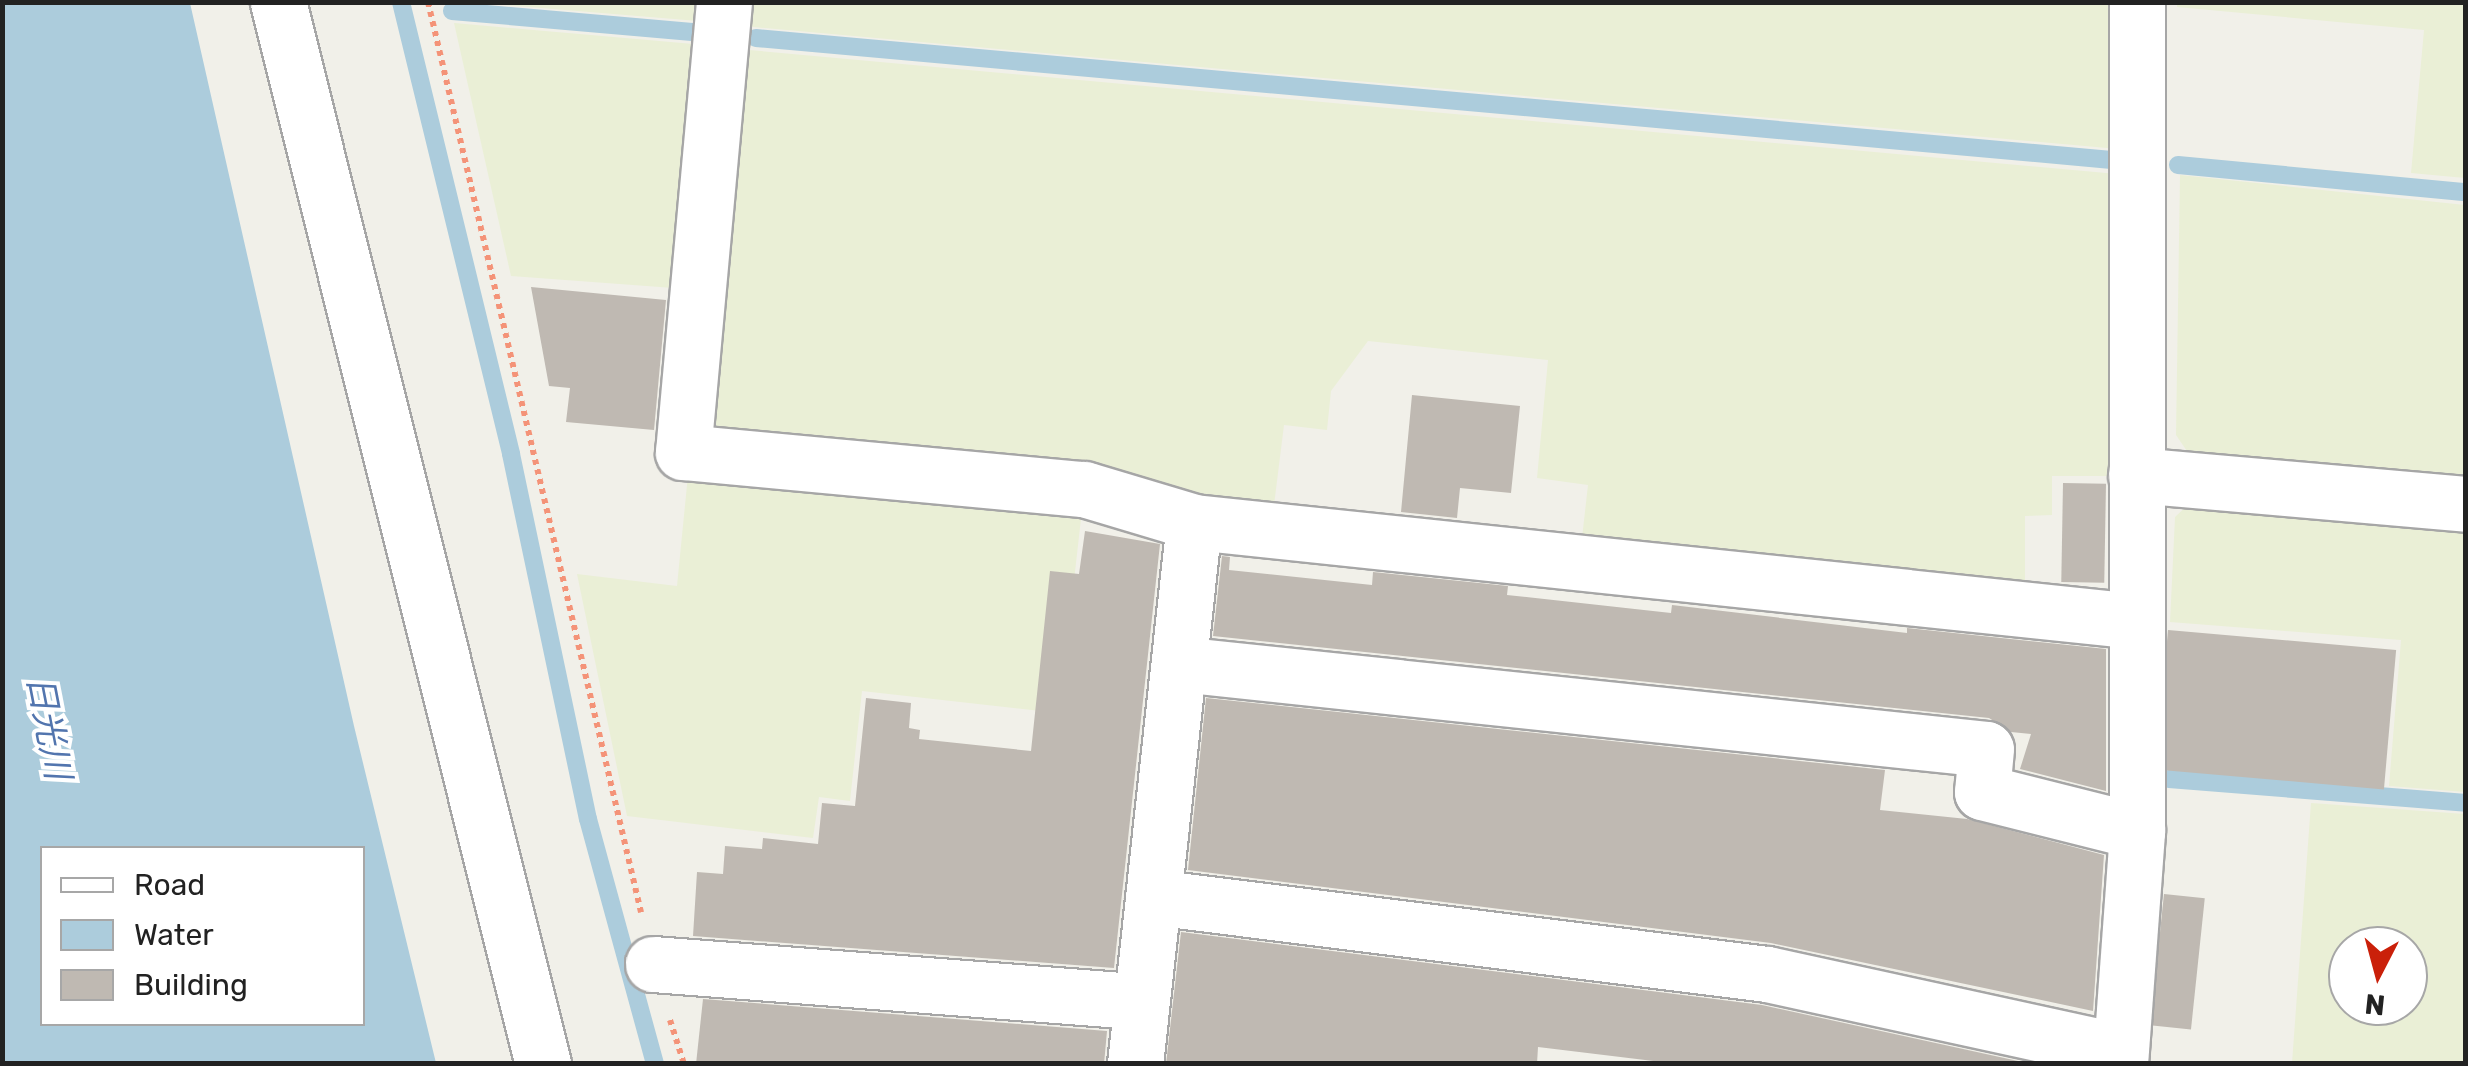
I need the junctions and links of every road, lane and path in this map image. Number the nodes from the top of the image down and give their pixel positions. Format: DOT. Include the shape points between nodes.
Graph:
graph roads {
  1 [pos="278,2"];
  2 [pos="428,2"];
  3 [pos="724,2"];
  4 [pos="2138,2"];
  5 [pos="2136,475"];
  6 [pos="2466,504"];
  7 [pos="1194,522"];
  8 [pos="2136,621"];
  9 [pos="1179,664"];
  10 [pos="2137,831"];
  11 [pos="1153,897"];
  12 [pos="654,964"];
  13 [pos="1142,1002"];
  14 [pos="2119,1057"];
  15 [pos="543,1064"];
  16 [pos="684,1064"];
  17 [pos="1135,1064"];
  1 -- 15 [label="street"];
  2 -- 12 [label="path"];
  3 -- 7 [label="street" via="683,452 1084,490"];
  4 -- 5 [label="street"];
  5 -- 6 [label="street"];
  5 -- 8 [label="street"];
  7 -- 8 [label="street"];
  7 -- 9 [label="street"];
  8 -- 10 [label="street"];
  9 -- 10 [label="street" via="1986,748 1982,792"];
  9 -- 11 [label="street"];
  10 -- 14 [label="street"];
  11 -- 13 [label="street"];
  11 -- 14 [label="street" via="1767,974"];
  12 -- 13 [label="street"];
  12 -- 16 [label="path"];
  13 -- 17 [label="street"];
}
